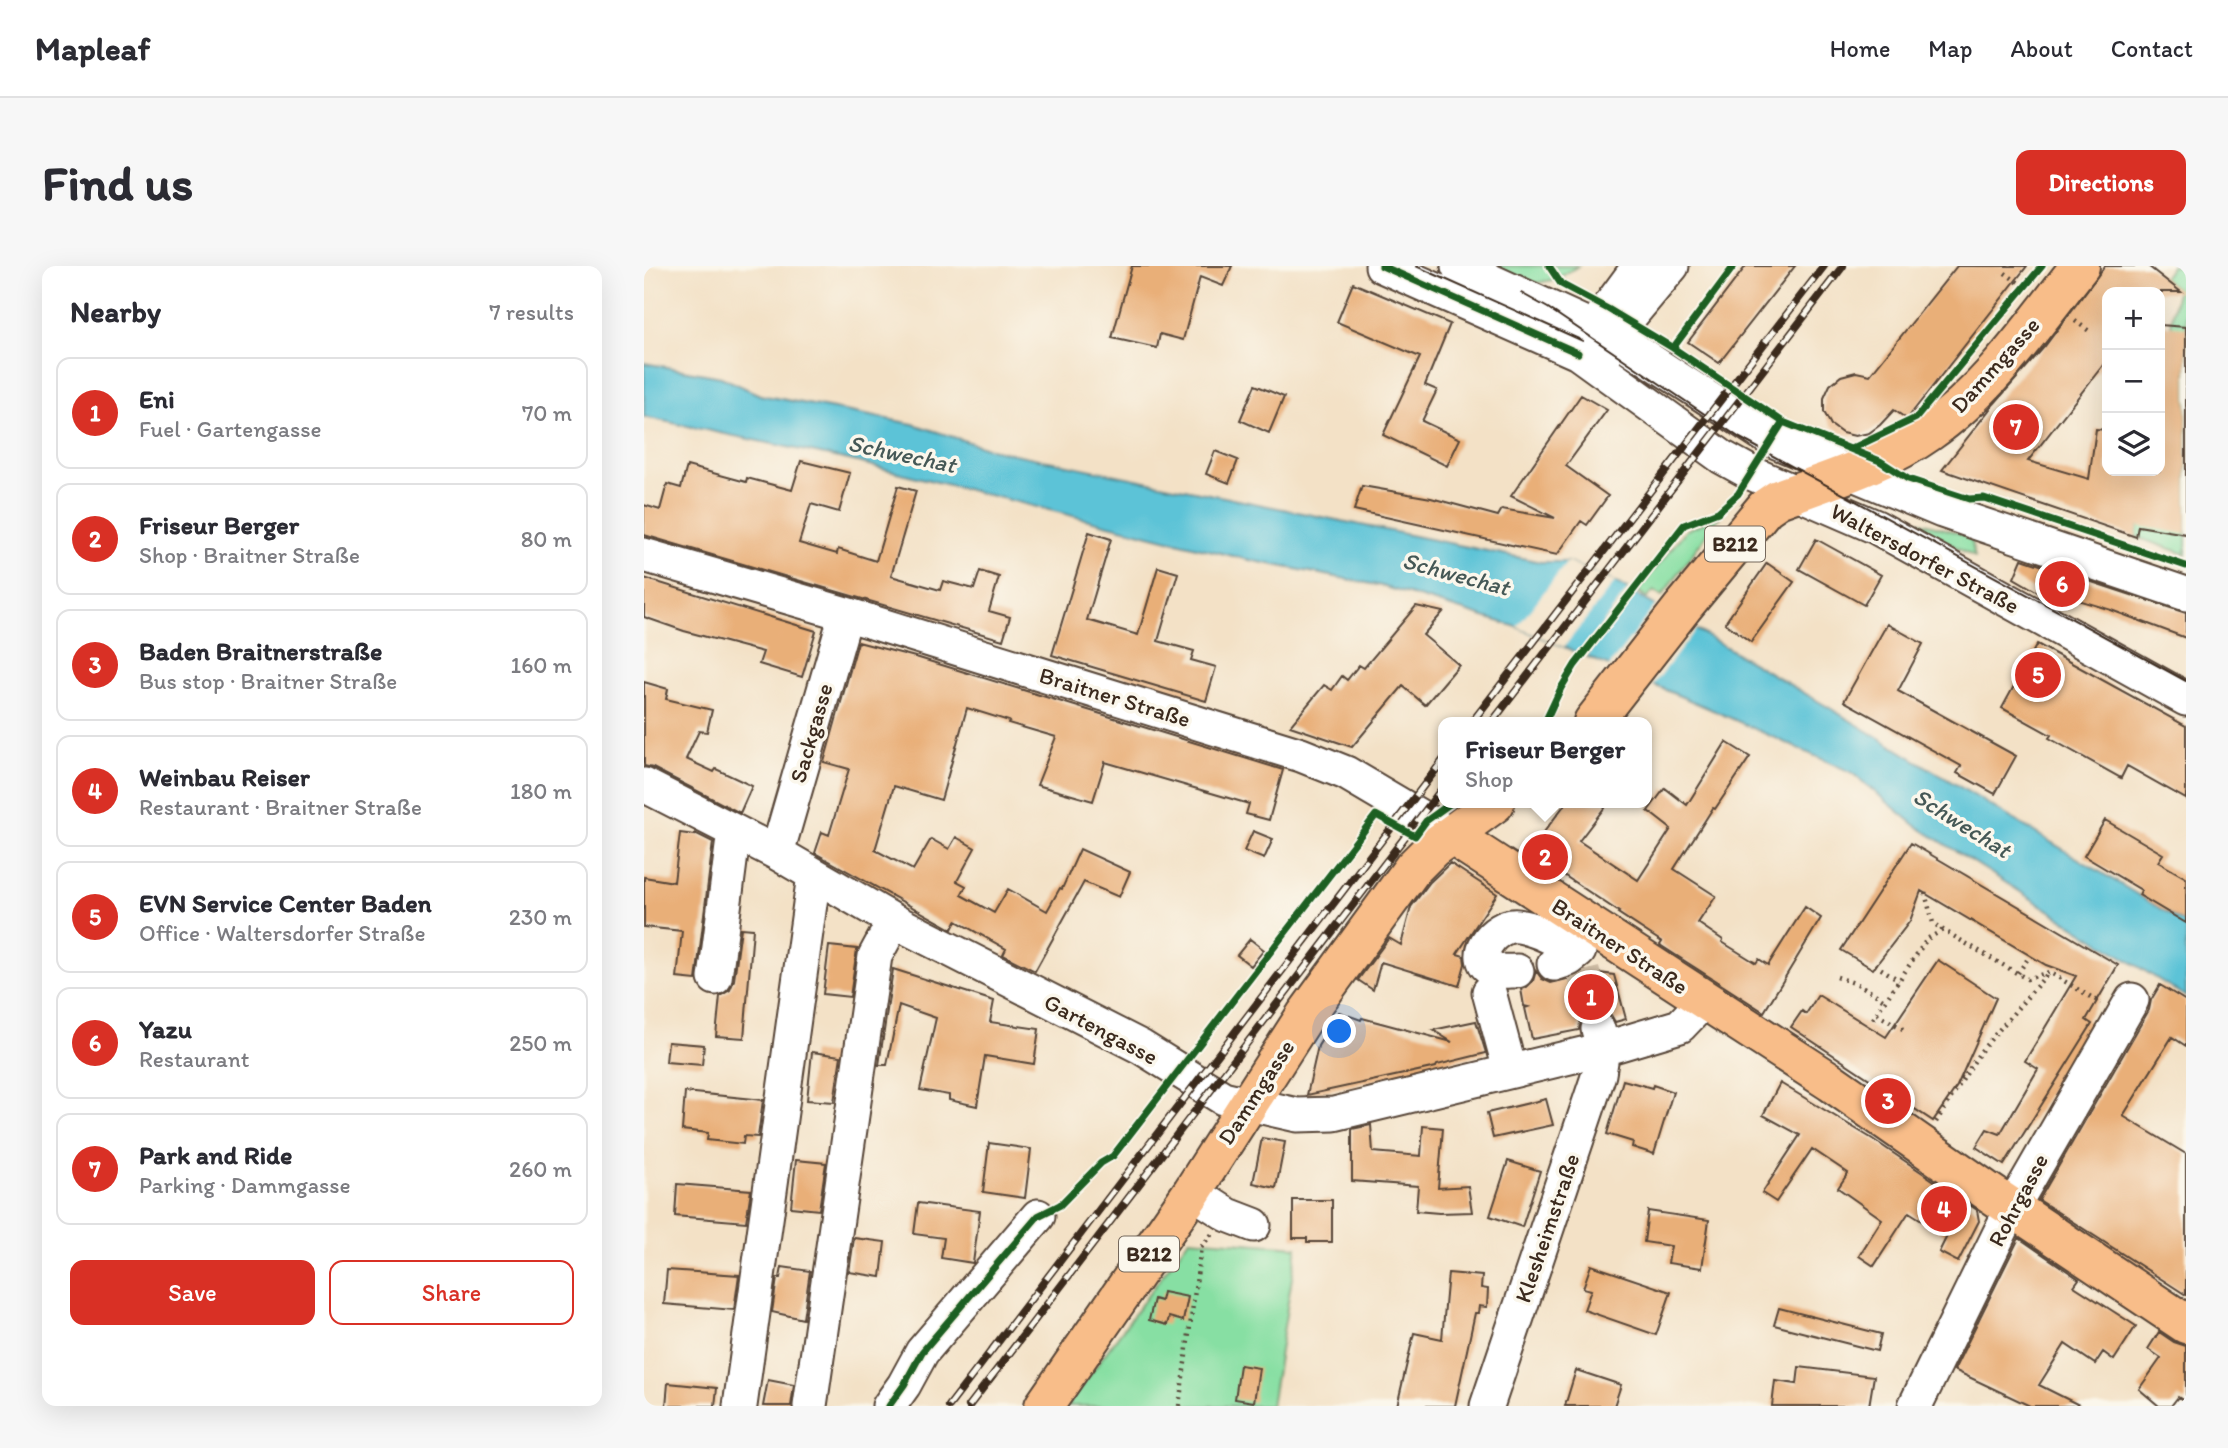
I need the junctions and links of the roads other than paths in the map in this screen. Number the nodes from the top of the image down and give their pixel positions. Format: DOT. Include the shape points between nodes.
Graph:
graph roads {
  1 [pos="1382,266"];
  2 [pos="1458,266"];
  3 [pos="1639,266"];
  4 [pos="1672,266"];
  5 [pos="2080,266"];
  6 [pos="1596,346"];
  7 [pos="1848,473"];
  8 [pos="1797,492"];
  9 [pos="644,555"];
  10 [pos="2186,594"];
  11 [pos="846,614"];
  12 [pos="2186,699"];
  13 [pos="1597,717"];
  14 [pos="644,785"];
  15 [pos="1487,808"];
  16 [pos="734,831"];
  17 [pos="1451,835"];
  18 [pos="777,853"];
  19 [pos="814,875"];
  20 [pos="894,921"];
  21 [pos="1578,954"];
  22 [pos="1517,971"];
  23 [pos="715,978"];
  24 [pos="1489,992"];
  25 [pos="1703,1002"];
  26 [pos="2127,1008"];
  27 [pos="1600,1037"];
  28 [pos="1510,1070"];
  29 [pos="1249,1105"];
  30 [pos="1192,1192"];
  31 [pos="2012,1208"];
  32 [pos="1038,1216"];
  33 [pos="1241,1220"];
  34 [pos="2186,1324"];
  35 [pos="740,1406"];
  36 [pos="810,1406"];
  37 [pos="889,1406"];
  38 [pos="1044,1406"];
  39 [pos="1486,1406"];
  40 [pos="1915,1406"];
  1 -- 6 [label="street"];
  2 -- 6 [label="street" via="1521,293"];
  3 -- 6 [label="street"];
  4 -- 6 [label="street" via="1627,320"];
  5 -- 7 [label="main road, Dammgasse / B212" via="1959,409 1880,461"];
  6 -- 7 [label="street, Waltersdorfer Straße" via="1772,440"];
  6 -- 8 [label="street, Waltersdorfer Straße" via="1722,457"];
  7 -- 8 [label="main road, Dammgasse / B212"];
  7 -- 10 [label="street, Waltersdorfer Straße"];
  8 -- 12 [label="street, Waltersdorfer Straße" via="1876,527"];
  8 -- 13 [label="main road, Dammgasse / B212" via="1765,508"];
  9 -- 11 [label="street, Braitner Straße"];
  11 -- 17 [label="street, Braitner Straße" via="1301,755 1346,773"];
  11 -- 18 [label="street, Sackgasse"];
  14 -- 16 [label="street, Gartengasse"];
  15 -- 17 [label="main road, Dammgasse / B212"];
  16 -- 18 [label="street, Gartengasse"];
  16 -- 23 [label="street"];
  17 -- 21 [label="main road, Braitner Straße"];
  17 -- 29 [label="main road, Dammgasse / B212" via="1406,878 1305,1016"];
  18 -- 19 [label="street, Gartengasse"];
  19 -- 20 [label="street, Gartengasse"];
  19 -- 35 [label="street"];
  20 -- 29 [label="street, Gartengasse" via="1140,1047 1223,1098"];
  20 -- 36 [label="street" via="875,956"];
  21 -- 22 [label="street" via="1536,931 1503,928 1489,936 1484,959 1497,971"];
  21 -- 25 [label="main road, Braitner Straße"];
  24 -- 28 [label="street"];
  25 -- 27 [label="street, Gartengasse" via="1680,1026"];
  25 -- 31 [label="main road, Braitner Straße" via="1932,1144"];
  26 -- 31 [label="street, Rohrgasse"];
  27 -- 28 [label="street, Gartengasse"];
  27 -- 39 [label="street, Klesheimstraße" via="1599,1073"];
  28 -- 29 [label="street, Gartengasse" via="1334,1114 1297,1115"];
  29 -- 30 [label="main road, Dammgasse / B212"];
  30 -- 33 [label="street"];
  30 -- 38 [label="main road, Dammgasse / B212"];
  31 -- 34 [label="main road, Braitner Straße"];
  31 -- 40 [label="street, Rohrgasse"];
  32 -- 37 [label="street" via="922,1353"];
}
